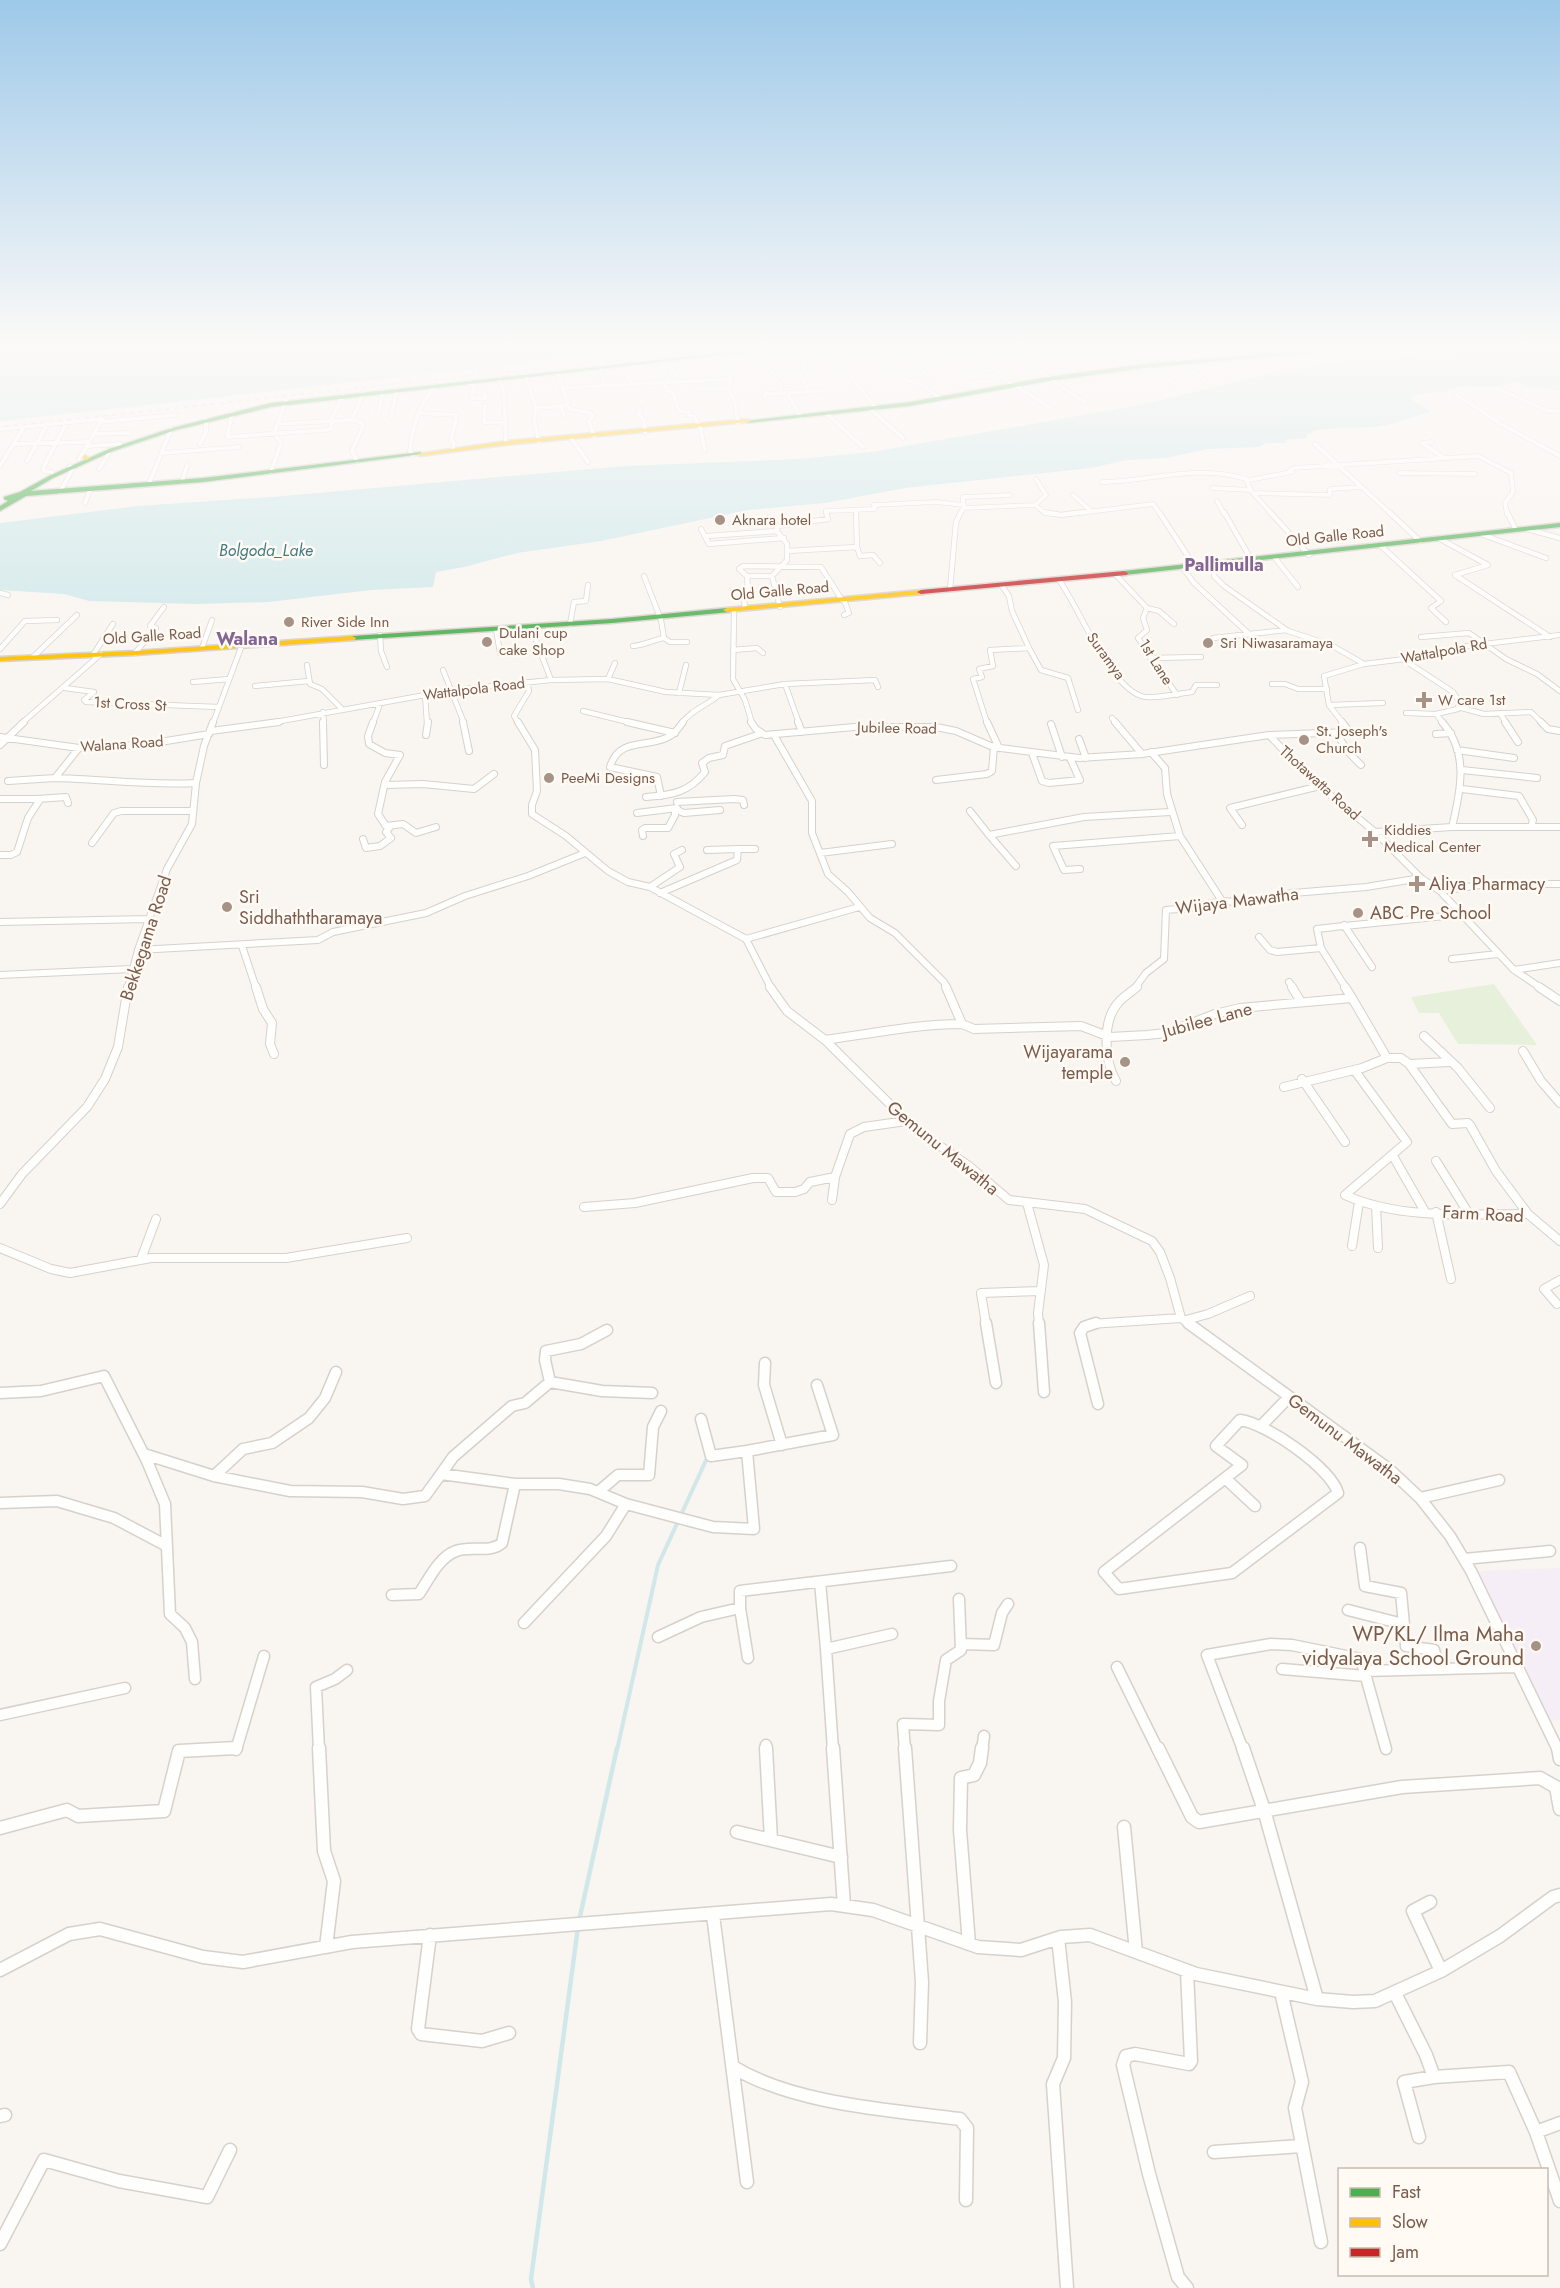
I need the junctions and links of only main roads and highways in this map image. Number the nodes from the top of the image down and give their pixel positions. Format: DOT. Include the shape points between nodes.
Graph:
graph roads {
  1 [pos="82,455"];
  2 [pos="415,455"];
  3 [pos="9,499"];
  4 [pos="1560,525"];
  5 [pos="0,659"];
  1 -- 3 [label="main road"];
  1 -- 3 [label="main road"];
  2 -- 3 [label="main road"];
  4 -- 5 [label="main road, Old Galle Road" via="1189,568 780,607 531,627"];
}
